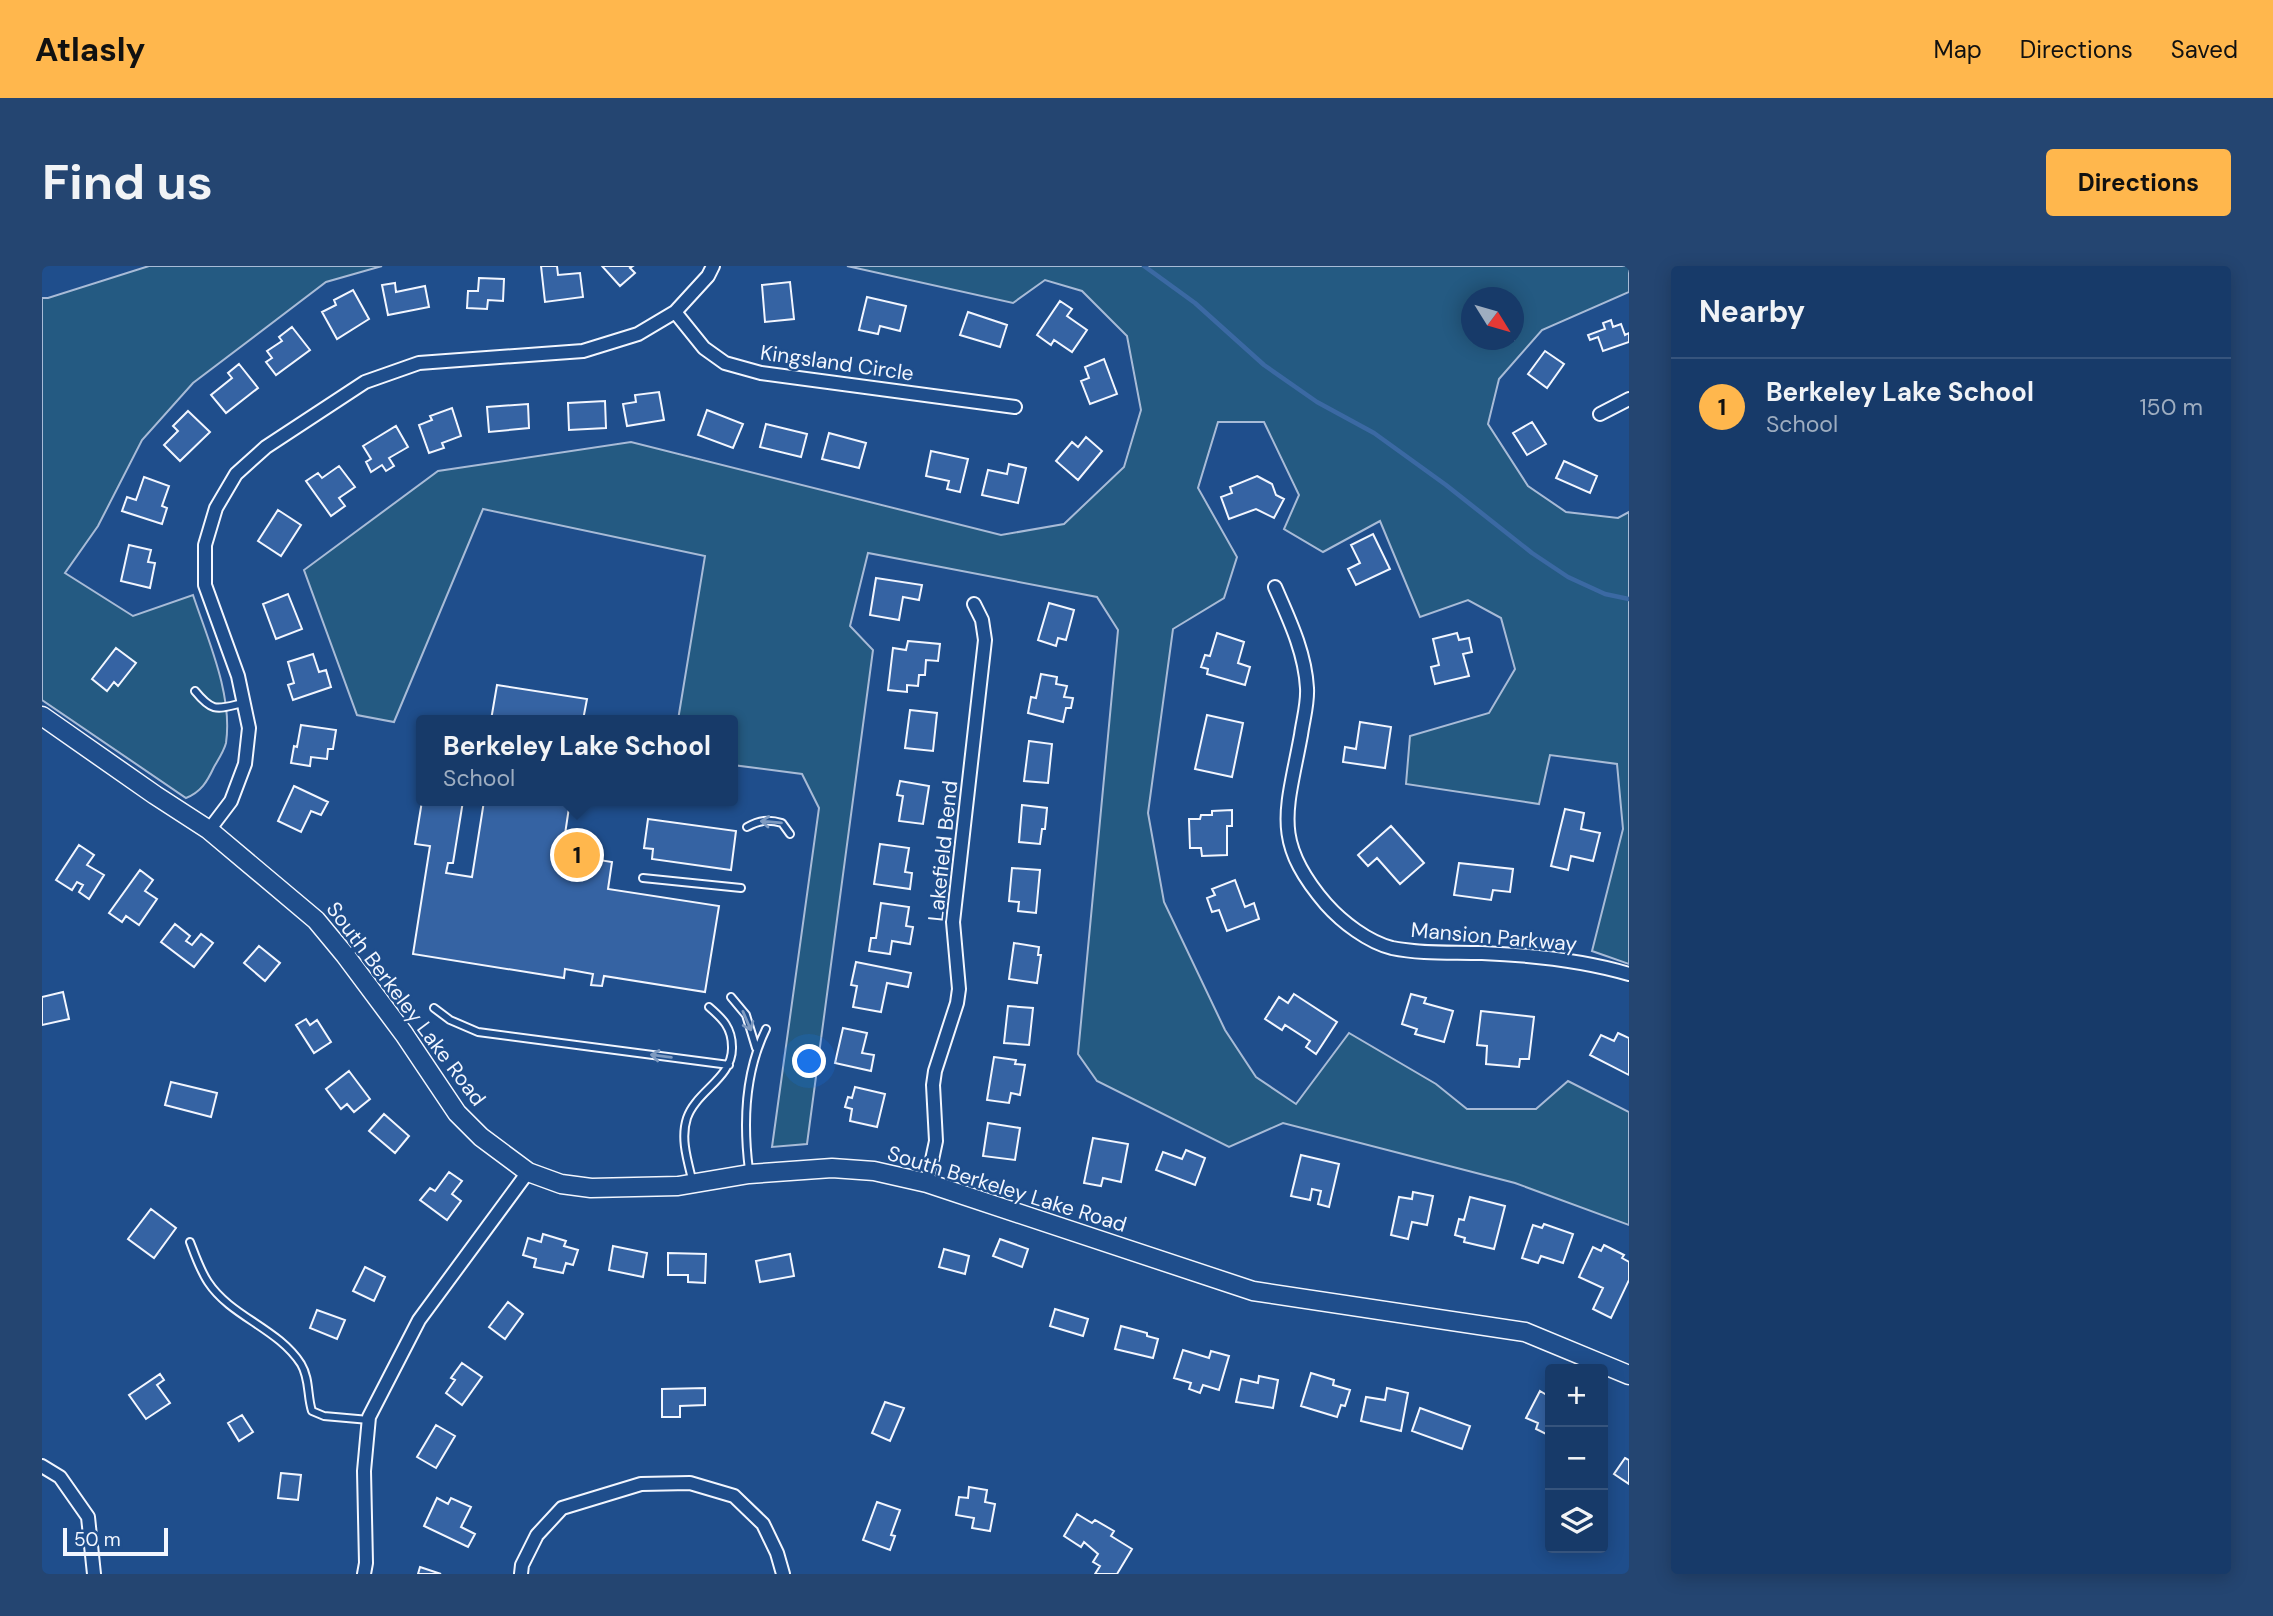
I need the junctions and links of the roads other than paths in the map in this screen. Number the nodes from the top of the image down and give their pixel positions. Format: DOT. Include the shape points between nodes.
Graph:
graph roads {
  1 [pos="713,266"];
  2 [pos="674,312"];
  3 [pos="1629,398"];
  4 [pos="1015,407"];
  5 [pos="1600,414"];
  6 [pos="1275,587"];
  7 [pos="974,604"];
  8 [pos="195,691"];
  9 [pos="244,702"];
  10 [pos="42,716"];
  11 [pos="747,827"];
  12 [pos="209,830"];
  13 [pos="790,834"];
  14 [pos="643,878"];
  15 [pos="741,888"];
  16 [pos="361,946"];
  17 [pos="345,955"];
  18 [pos="1629,974"];
  19 [pos="731,997"];
  20 [pos="709,1007"];
  21 [pos="434,1008"];
  22 [pos="766,1029"];
  23 [pos="756,1049"];
  24 [pos="729,1065"];
  25 [pos="528,1172"];
  26 [pos="749,1174"];
  27 [pos="927,1183"];
  28 [pos="693,1184"];
  29 [pos="190,1242"];
  30 [pos="1629,1375"];
  31 [pos="369,1420"];
  32 [pos="42,1466"];
  33 [pos="94,1574"];
  34 [pos="364,1574"];
  35 [pos="521,1574"];
  36 [pos="783,1574"];
  1 -- 2 [label="street"];
  2 -- 4 [label="street, Kingsland Circle" via="704,348 725,363 761,373"];
  2 -- 9 [label="street" via="638,334 583,351 419,363 365,382 266,447 236,474 216,508 205,545 205,585"];
  3 -- 5 [label="street"];
  6 -- 18 [label="street, Mansion Parkway" via="1296,632 1307,687 1288,805 1288,841 1297,865 1334,912 1366,937 1390,947 1546,958"];
  7 -- 27 [label="street, Lakefield Bend" via="985,640 953,922 959,989 934,1078 936,1142"];
  8 -- 9 [label="lane" via="207,705 220,708"];
  9 -- 12 [label="street" via="249,728 245,764 231,801"];
  10 -- 12 [label="street, South Berkeley Lake Road"];
  13 -- 11 [label="lane, one-way" via="782,823 771,820"];
  12 -- 17 [label="street, South Berkeley Lake Road" via="316,920"];
  14 -- 15 [label="lane"];
  16 -- 17 [label="lane"];
  17 -- 25 [label="street, South Berkeley Lake Road" via="457,1113"];
  19 -- 23 [label="lane, one-way" via="746,1014"];
  20 -- 24 [label="lane" via="732,1034"];
  24 -- 21 [label="lane, one-way" via="478,1031"];
  22 -- 23 [label="lane"];
  23 -- 26 [label="lane" via="746,1110"];
  24 -- 28 [label="lane" via="688,1115 684,1131"];
  25 -- 28 [label="street, South Berkeley Lake Road" via="561,1184 592,1188"];
  25 -- 31 [label="street" via="419,1320"];
  26 -- 27 [label="street, South Berkeley Lake Road" via="832,1168 874,1171"];
  26 -- 28 [label="street, South Berkeley Lake Road"];
  27 -- 30 [label="street, South Berkeley Lake Road" via="1253,1290 1525,1332"];
  29 -- 31 [label="lane" via="208,1283 299,1362 312,1411"];
  31 -- 34 [label="street"];
  32 -- 33 [label="street" via="60,1477 88,1517"];
  35 -- 36 [label="street" via="537,1535 562,1508 641,1484 690,1483 734,1496 763,1524"];
}
